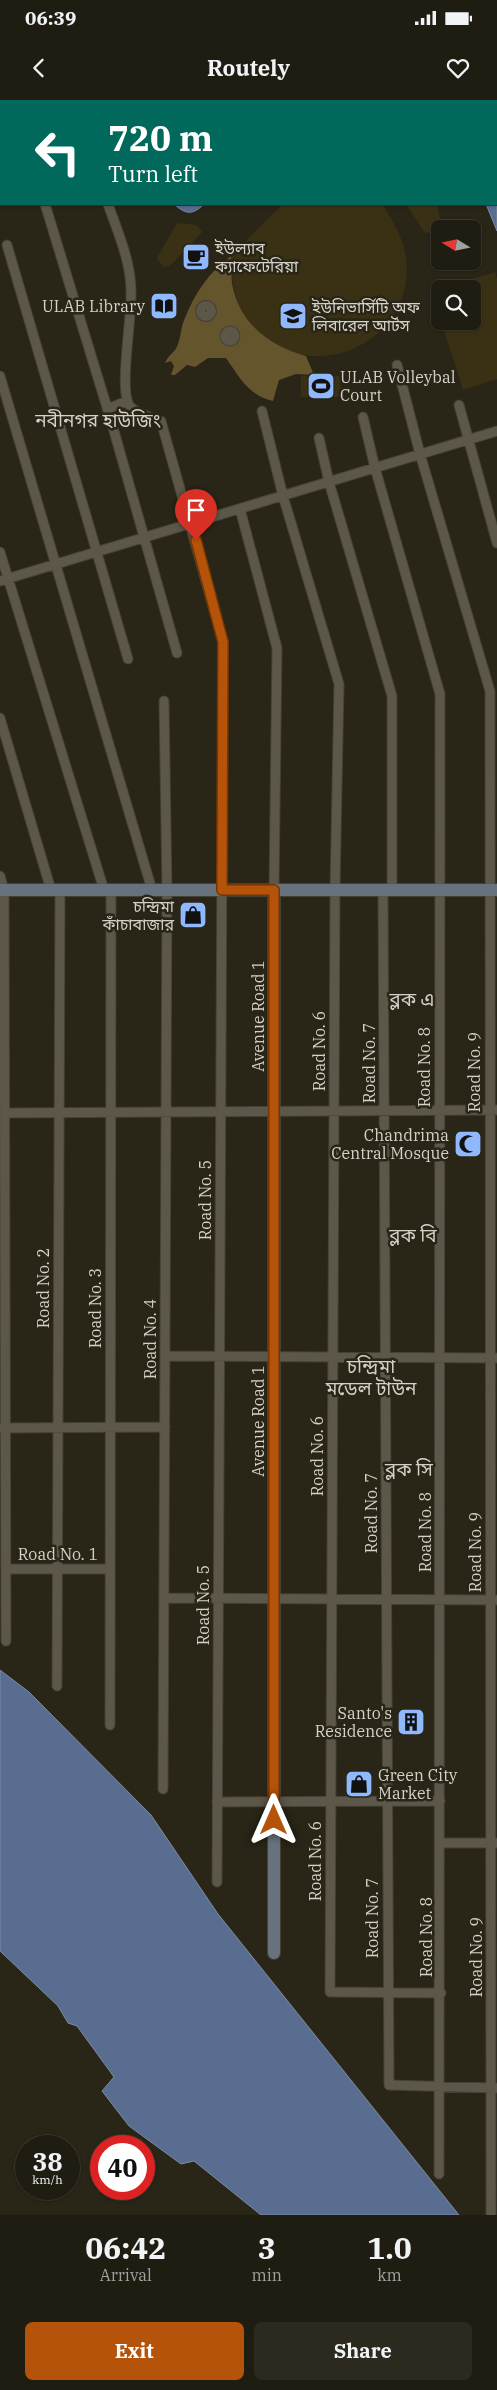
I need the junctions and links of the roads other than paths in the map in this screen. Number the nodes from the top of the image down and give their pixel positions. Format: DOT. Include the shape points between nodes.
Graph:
graph roads {
  1 [pos="45,205"];
  2 [pos="108,205"];
  3 [pos="7,245"];
  4 [pos="397,366"];
  5 [pos="0,376"];
  6 [pos="127,401"];
  7 [pos="459,405"];
  8 [pos="262,411"];
  9 [pos="108,413"];
  10 [pos="363,417"];
  11 [pos="497,431"];
  12 [pos="319,438"];
  13 [pos="468,440"];
  14 [pos="420,454"];
  15 [pos="374,468"];
  16 [pos="329,482"];
  17 [pos="283,496"];
  18 [pos="240,509"];
  19 [pos="191,524"];
  20 [pos="144,538"];
  21 [pos="497,543"];
  22 [pos="0,552"];
  23 [pos="98,552"];
  24 [pos="56,564"];
  25 [pos="4,580"];
  26 [pos="177,652"];
  27 [pos="128,659"];
  28 [pos="164,701"];
  29 [pos="0,718"];
  30 [pos="0,876"];
  31 [pos="2,890"];
  32 [pos="56,890"];
  33 [pos="108,890"];
  34 [pos="152,890"];
  35 [pos="167,890"];
  36 [pos="222,890"];
  37 [pos="274,890"];
  38 [pos="335,890"];
  39 [pos="388,890"];
  40 [pos="439,890"];
  41 [pos="493,890"];
  42 [pos="439,1110"];
  43 [pos="493,1110"];
  44 [pos="274,1111"];
  45 [pos="334,1111"];
  46 [pos="384,1111"];
  47 [pos="59,1112"];
  48 [pos="110,1112"];
  49 [pos="166,1112"];
  50 [pos="221,1112"];
  51 [pos="5,1113"];
  52 [pos="2,1193"];
  53 [pos="165,1356"];
  54 [pos="220,1356"];
  55 [pos="274,1356"];
  56 [pos="333,1357"];
  57 [pos="385,1357"];
  58 [pos="440,1358"];
  59 [pos="493,1358"];
  60 [pos="110,1427"];
  61 [pos="165,1427"];
  62 [pos="3,1428"];
  63 [pos="58,1428"];
  64 [pos="6,1569"];
  65 [pos="57,1569"];
  66 [pos="110,1569"];
  67 [pos="164,1598"];
  68 [pos="218,1598"];
  69 [pos="274,1599"];
  70 [pos="332,1599"];
  71 [pos="386,1599"];
  72 [pos="440,1600"];
  73 [pos="494,1600"];
  74 [pos="6,1641"];
  75 [pos="57,1686"];
  76 [pos="110,1726"];
  77 [pos="164,1789"];
  78 [pos="274,1801"];
  79 [pos="331,1801"];
  80 [pos="386,1801"];
  81 [pos="440,1801"];
  82 [pos="217,1802"];
  83 [pos="440,1843"];
  84 [pos="494,1843"];
  85 [pos="217,1882"];
  86 [pos="274,1953"];
  87 [pos="387,1992"];
  88 [pos="441,1993"];
  89 [pos="441,2088"];
  90 [pos="494,2088"];
  91 [pos="440,2174"];
  92 [pos="491,2215"];
  1 -- 9 [label="street"];
  2 -- 6 [label="street" via="130,273"];
  3 -- 23 [label="street"];
  4 -- 14 [label="street, Road No. 9"];
  5 -- 24 [label="street"];
  6 -- 9 [label="street" via="112,407"];
  6 -- 19 [label="street, Road No. 5" via="132,408 161,420"];
  7 -- 13 [label="street"];
  8 -- 17 [label="street, Road No. 6"];
  9 -- 20 [label="street"];
  10 -- 15 [label="street, Road No. 8"];
  11 -- 13 [label="street"];
  12 -- 16 [label="street, Road No. 7"];
  13 -- 14 [label="street"];
  13 -- 21 [label="street"];
  14 -- 15 [label="street"];
  14 -- 41 [label="street, Road No. 9" via="490,691"];
  15 -- 16 [label="street"];
  15 -- 40 [label="street, Road No. 8" via="440,694"];
  16 -- 17 [label="street"];
  16 -- 39 [label="street, Road No. 7" via="392,696"];
  17 -- 18 [label="street"];
  17 -- 38 [label="street, Road No. 6" via="339,684"];
  18 -- 19 [label="street"];
  18 -- 37 [label="street" via="277,648"];
  19 -- 20 [label="street"];
  19 -- 36 [label="street, Road No. 5" via="223,642"];
  20 -- 23 [label="street"];
  20 -- 26 [label="street"];
  22 -- 25 [label="street, Road No. 3"];
  23 -- 24 [label="street"];
  23 -- 27 [label="street"];
  24 -- 25 [label="street"];
  24 -- 34 [label="street"];
  25 -- 33 [label="street, Road No. 3"];
  28 -- 35 [label="street, Road No. 4"];
  29 -- 32 [label="street, Road No. 2"];
  30 -- 31 [label="street, Road No. 1"];
  31 -- 32 [label="street"];
  31 -- 51 [label="street, Road No. 1"];
  32 -- 33 [label="street"];
  32 -- 47 [label="street, Road No. 2"];
  33 -- 34 [label="street"];
  33 -- 48 [label="street, Road No. 3"];
  34 -- 35 [label="street"];
  35 -- 36 [label="street"];
  35 -- 49 [label="street, Road No. 4"];
  36 -- 37 [label="street"];
  36 -- 50 [label="street, Road No. 5"];
  37 -- 38 [label="street"];
  37 -- 44 [label="street, Avenue Road 1"];
  38 -- 39 [label="street"];
  38 -- 45 [label="street, Road No. 6"];
  39 -- 40 [label="street"];
  39 -- 46 [label="street, Road No. 7"];
  40 -- 41 [label="street"];
  40 -- 42 [label="street, Road No. 8"];
  41 -- 43 [label="street, Road No. 9"];
  42 -- 43 [label="street"];
  42 -- 46 [label="street"];
  42 -- 58 [label="street, Road No. 8"];
  43 -- 59 [label="street, Road No. 9"];
  44 -- 45 [label="street"];
  44 -- 50 [label="street"];
  44 -- 55 [label="street, Avenue Road 1"];
  45 -- 46 [label="street"];
  45 -- 56 [label="street, Road No. 6"];
  46 -- 57 [label="street, Road No. 7"];
  47 -- 48 [label="street"];
  47 -- 51 [label="street"];
  47 -- 63 [label="street, Road No. 2"];
  48 -- 49 [label="street"];
  48 -- 60 [label="street, Road No. 3"];
  49 -- 50 [label="street"];
  49 -- 53 [label="street, Road No. 4"];
  50 -- 54 [label="street, Road No. 5"];
  51 -- 52 [label="street, Road No. 1"];
  52 -- 62 [label="street, Road No. 1"];
  53 -- 54 [label="street"];
  53 -- 61 [label="street, Road No. 4"];
  54 -- 55 [label="street"];
  54 -- 68 [label="street, Road No. 5"];
  55 -- 56 [label="street"];
  55 -- 69 [label="street, Avenue Road 1"];
  56 -- 57 [label="street"];
  56 -- 70 [label="street, Road No. 6"];
  57 -- 58 [label="street"];
  57 -- 71 [label="street, Road No. 7"];
  58 -- 59 [label="street"];
  58 -- 72 [label="street, Road No. 8"];
  59 -- 73 [label="street, Road No. 9"];
  60 -- 61 [label="street"];
  60 -- 63 [label="street"];
  60 -- 66 [label="street, Road No. 3"];
  61 -- 67 [label="street, Road No. 4"];
  62 -- 63 [label="street"];
  62 -- 64 [label="street, Road No. 1"];
  63 -- 65 [label="street, Road No. 2"];
  64 -- 65 [label="street, Road No. 1"];
  64 -- 74 [label="street, Road No. 1"];
  65 -- 66 [label="street, Road No. 1"];
  65 -- 75 [label="street, Road No. 2"];
  66 -- 76 [label="street, Road No. 3"];
  67 -- 68 [label="street"];
  67 -- 77 [label="street, Road No. 4"];
  68 -- 69 [label="street"];
  68 -- 82 [label="street, Road No. 5"];
  69 -- 70 [label="street"];
  69 -- 78 [label="street, Avenue Road 1"];
  70 -- 71 [label="street"];
  70 -- 79 [label="street, Road No. 6"];
  71 -- 72 [label="street"];
  71 -- 80 [label="street, Road No. 7"];
  72 -- 73 [label="street"];
  72 -- 81 [label="street, Road No. 8"];
  73 -- 84 [label="street, Road No. 9"];
  78 -- 79 [label="street"];
  78 -- 82 [label="street"];
  78 -- 86 [label="street, Avenue Road 1"];
  79 -- 80 [label="street"];
  79 -- 87 [label="street, Road No. 6" via="330,1992"];
  80 -- 81 [label="street"];
  80 -- 87 [label="street, Road No. 7"];
  81 -- 83 [label="street, Road No. 8"];
  82 -- 85 [label="street, Road No. 5"];
  83 -- 84 [label="street"];
  83 -- 88 [label="street, Road No. 8"];
  84 -- 90 [label="street, Road No. 9"];
  87 -- 88 [label="street"];
  87 -- 89 [label="street, Road No. 7" via="389,2085"];
  88 -- 89 [label="street, Road No. 8"];
  89 -- 90 [label="street"];
  89 -- 91 [label="street, Road No. 8"];
  90 -- 92 [label="street, Road No. 9"];
}
